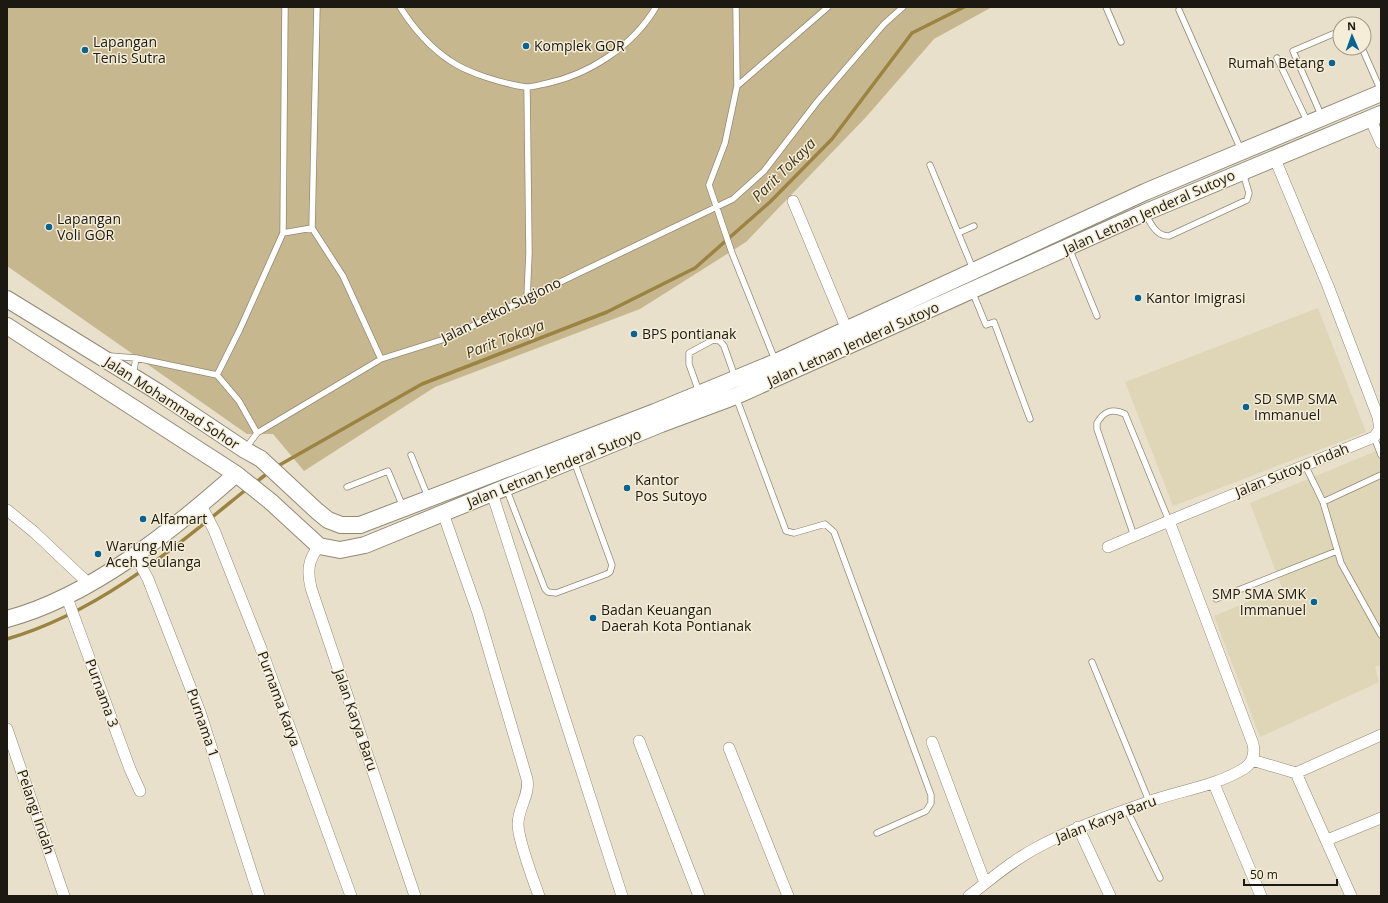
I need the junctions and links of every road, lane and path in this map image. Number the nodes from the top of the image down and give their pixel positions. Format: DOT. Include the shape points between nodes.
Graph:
graph roads {
  1 [pos="286,7"];
  2 [pos="318,7"];
  3 [pos="400,7"];
  4 [pos="656,7"];
  5 [pos="736,7"];
  6 [pos="828,7"];
  7 [pos="903,7"];
  8 [pos="1106,7"];
  9 [pos="1179,10"];
  10 [pos="1332,34"];
  11 [pos="1121,42"];
  12 [pos="1365,56"];
  13 [pos="1277,58"];
  14 [pos="737,86"];
  15 [pos="528,87"];
  16 [pos="1381,92"];
  17 [pos="1375,116"];
  18 [pos="1316,122"];
  19 [pos="1381,143"];
  20 [pos="1242,152"];
  21 [pos="1275,159"];
  22 [pos="930,165"];
  23 [pos="1242,171"];
  24 [pos="793,201"];
  25 [pos="716,208"];
  26 [pos="1144,213"];
  27 [pos="974,226"];
  28 [pos="312,228"];
  29 [pos="283,233"];
  30 [pos="958,233"];
  31 [pos="1069,248"];
  32 [pos="974,271"];
  33 [pos="972,290"];
  34 [pos="527,298"];
  35 [pos="10,306"];
  36 [pos="1097,316"];
  37 [pos="7,326"];
  38 [pos="847,330"];
  39 [pos="99,356"];
  40 [pos="136,358"];
  41 [pos="381,358"];
  42 [pos="776,362"];
  43 [pos="217,375"];
  44 [pos="133,376"];
  45 [pos="735,377"];
  46 [pos="700,393"];
  47 [pos="736,396"];
  48 [pos="658,418"];
  49 [pos="1030,419"];
  50 [pos="257,433"];
  51 [pos="1374,437"];
  52 [pos="245,450"];
  53 [pos="411,455"];
  54 [pos="1381,455"];
  55 [pos="574,460"];
  56 [pos="1305,465"];
  57 [pos="1381,475"];
  58 [pos="239,476"];
  59 [pos="347,488"];
  60 [pos="499,490"];
  61 [pos="428,500"];
  62 [pos="1322,502"];
  63 [pos="404,509"];
  64 [pos="7,510"];
  65 [pos="204,510"];
  66 [pos="443,513"];
  67 [pos="328,520"];
  68 [pos="1169,521"];
  69 [pos="1134,536"];
  70 [pos="319,546"];
  71 [pos="1108,547"];
  72 [pos="1337,551"];
  73 [pos="138,560"];
  74 [pos="88,583"];
  75 [pos="1216,599"];
  76 [pos="68,601"];
  77 [pos="7,619"];
  78 [pos="1381,636"];
  79 [pos="1092,662"];
  80 [pos="7,728"];
  81 [pos="1381,735"];
  82 [pos="639,741"];
  83 [pos="932,742"];
  84 [pos="729,748"];
  85 [pos="1252,760"];
  86 [pos="1296,773"];
  87 [pos="1214,784"];
  88 [pos="140,791"];
  89 [pos="1149,801"];
  90 [pos="1127,810"];
  91 [pos="1381,818"];
  92 [pos="1078,827"];
  93 [pos="877,833"];
  94 [pos="1327,840"];
  95 [pos="1160,878"];
  96 [pos="985,883"];
  97 [pos="64,896"];
  98 [pos="259,896"];
  99 [pos="351,896"];
  100 [pos="415,896"];
  101 [pos="539,896"];
  102 [pos="622,896"];
  103 [pos="699,896"];
  104 [pos="788,896"];
  105 [pos="969,896"];
  106 [pos="1110,896"];
  107 [pos="1261,896"];
  108 [pos="1351,896"];
  1 -- 29 [label="lane"];
  2 -- 28 [label="lane"];
  3 -- 15 [label="lane" via="420,32 449,60 491,78"];
  4 -- 15 [label="lane" via="634,36 594,65 576,75"];
  5 -- 14 [label="lane"];
  6 -- 14 [label="lane"];
  7 -- 25 [label="lane, Jalan Letkol Sugiono" via="884,24 817,102 764,171 733,199"];
  8 -- 11 [label="lane"];
  9 -- 20 [label="lane"];
  10 -- 18 [label="lane" via="1292,51"];
  12 -- 16 [label="lane"];
  13 -- 18 [label="lane"];
  14 -- 25 [label="lane" via="725,143 709,185"];
  15 -- 34 [label="lane"];
  16 -- 18 [label="street, Jalan Letnan Jenderal Sutoyo"];
  17 -- 19 [label="street"];
  17 -- 21 [label="street, Jalan Letnan Jenderal Sutoyo"];
  18 -- 20 [label="street, Jalan Letnan Jenderal Sutoyo"];
  20 -- 32 [label="street, Jalan Letnan Jenderal Sutoyo" via="1090,217"];
  21 -- 23 [label="street, Jalan Letnan Jenderal Sutoyo"];
  21 -- 51 [label="street" via="1328,286 1378,417 1380,429"];
  22 -- 30 [label="lane"];
  23 -- 26 [label="street, Jalan Letnan Jenderal Sutoyo"];
  23 -- 26 [label="lane" via="1249,194 1246,200 1170,236 1156,232"];
  24 -- 38 [label="street"];
  25 -- 34 [label="lane, Jalan Letkol Sugiono"];
  25 -- 42 [label="lane"];
  26 -- 31 [label="street, Jalan Letnan Jenderal Sutoyo"];
  27 -- 30 [label="lane"];
  28 -- 29 [label="lane"];
  28 -- 41 [label="lane" via="344,276"];
  29 -- 43 [label="lane"];
  30 -- 32 [label="lane"];
  31 -- 33 [label="street, Jalan Letnan Jenderal Sutoyo"];
  31 -- 36 [label="lane"];
  32 -- 38 [label="street, Jalan Letnan Jenderal Sutoyo"];
  33 -- 47 [label="street, Jalan Letnan Jenderal Sutoyo"];
  33 -- 49 [label="lane" via="986,326 994,322"];
  34 -- 41 [label="lane, Jalan Letkol Sugiono" via="451,337"];
  35 -- 39 [label="street, Jalan Mohammad Sohor"];
  37 -- 58 [label="street, Jalan Mohammad Sohor"];
  38 -- 42 [label="street, Jalan Letnan Jenderal Sutoyo"];
  39 -- 40 [label="lane"];
  39 -- 44 [label="street, Jalan Mohammad Sohor"];
  40 -- 43 [label="lane"];
  40 -- 44 [label="lane"];
  41 -- 50 [label="lane, Jalan Letkol Sugiono"];
  42 -- 45 [label="street, Jalan Letnan Jenderal Sutoyo"];
  43 -- 50 [label="lane" via="239,401"];
  44 -- 52 [label="street, Jalan Mohammad Sohor"];
  45 -- 46 [label="street, Jalan Letnan Jenderal Sutoyo"];
  45 -- 46 [label="lane" via="724,346 720,341 713,340 688,353 689,364"];
  46 -- 48 [label="street, Jalan Letnan Jenderal Sutoyo"];
  47 -- 48 [label="street, Jalan Letnan Jenderal Sutoyo"];
  47 -- 93 [label="lane" via="786,531 794,533 825,524 834,532 931,795 931,803 926,811"];
  48 -- 55 [label="street, Jalan Letnan Jenderal Sutoyo"];
  48 -- 61 [label="street, Jalan Letnan Jenderal Sutoyo"];
  50 -- 52 [label="lane, Jalan Letkol Sugiono"];
  51 -- 54 [label="lane"];
  51 -- 56 [label="street, Jalan Sutoyo Indah"];
  52 -- 67 [label="street, Jalan Mohammad Sohor" via="261,459"];
  53 -- 61 [label="lane"];
  55 -- 60 [label="street, Jalan Letnan Jenderal Sutoyo"];
  55 -- 60 [label="lane" via="612,565 607,574 556,593 548,592"];
  56 -- 62 [label="lane"];
  56 -- 68 [label="street, Jalan Sutoyo Indah"];
  57 -- 62 [label="lane"];
  58 -- 65 [label="street"];
  58 -- 70 [label="street, Jalan Mohammad Sohor"];
  59 -- 63 [label="lane" via="388,471"];
  60 -- 66 [label="street, Jalan Letnan Jenderal Sutoyo"];
  60 -- 102 [label="street"];
  61 -- 63 [label="street, Jalan Letnan Jenderal Sutoyo"];
  62 -- 72 [label="lane"];
  63 -- 67 [label="street, Jalan Letnan Jenderal Sutoyo" via="360,525 341,525"];
  64 -- 74 [label="street"];
  65 -- 73 [label="street"];
  65 -- 99 [label="street, Purnama Karya" via="260,646"];
  66 -- 70 [label="street, Jalan Letnan Jenderal Sutoyo" via="351,549"];
  66 -- 101 [label="street" via="478,613 528,779 528,790 519,815 518,828"];
  68 -- 69 [label="street, Jalan Sutoyo Indah"];
  68 -- 69 [label="lane" via="1125,414 1116,410 1107,412 1097,423 1097,429"];
  68 -- 85 [label="street" via="1253,744"];
  69 -- 71 [label="street, Jalan Sutoyo Indah"];
  70 -- 100 [label="street, Jalan Karya Baru" via="310,558 308,568 311,588"];
  72 -- 75 [label="lane"];
  72 -- 78 [label="lane" via="1340,563"];
  73 -- 74 [label="street"];
  73 -- 98 [label="street, Purnama 1" via="148,579 200,712"];
  74 -- 76 [label="street"];
  76 -- 77 [label="street"];
  76 -- 88 [label="street, Purnama 3"];
  79 -- 89 [label="lane"];
  80 -- 97 [label="street, Pelangi Indah"];
  81 -- 86 [label="street"];
  82 -- 103 [label="street"];
  83 -- 96 [label="street"];
  84 -- 104 [label="street"];
  85 -- 86 [label="street"];
  85 -- 87 [label="street, Jalan Karya Baru" via="1244,768"];
  86 -- 94 [label="street"];
  87 -- 89 [label="street, Jalan Karya Baru"];
  87 -- 107 [label="street"];
  89 -- 90 [label="street, Jalan Karya Baru"];
  90 -- 92 [label="street, Jalan Karya Baru"];
  90 -- 95 [label="lane"];
  91 -- 94 [label="street"];
  92 -- 96 [label="street, Jalan Karya Baru" via="1038,847"];
  92 -- 106 [label="street"];
  94 -- 108 [label="street"];
  96 -- 105 [label="street, Jalan Karya Baru"];
}
